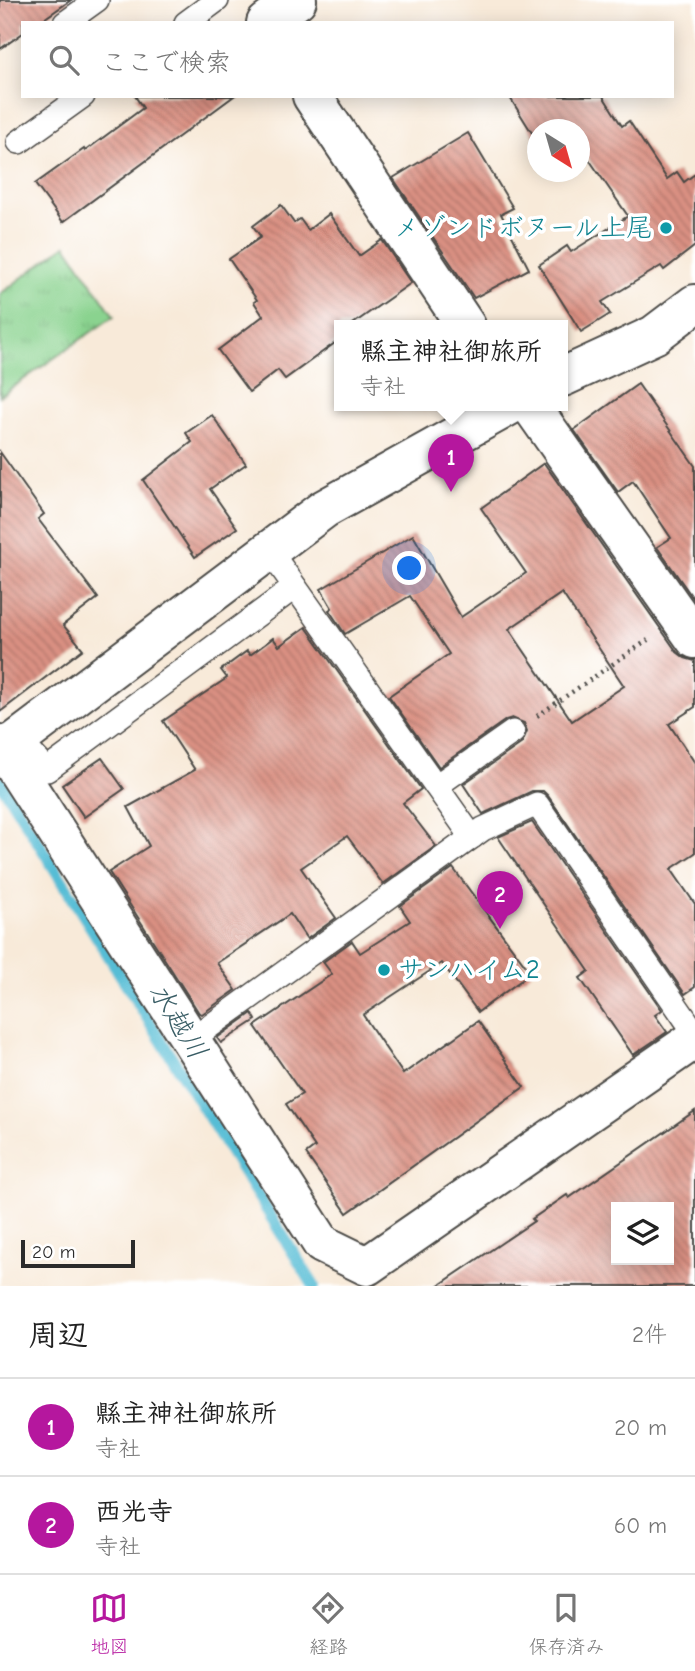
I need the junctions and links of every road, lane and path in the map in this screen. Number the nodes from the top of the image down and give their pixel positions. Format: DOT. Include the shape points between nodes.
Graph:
graph roads {
  1 [pos="97,0"];
  2 [pos="217,0"];
  3 [pos="247,0"];
  4 [pos="297,0"];
  5 [pos="68,21"];
  6 [pos="189,21"];
  7 [pos="263,21"];
  8 [pos="268,21"];
  9 [pos="80,98"];
  10 [pos="313,98"];
  11 [pos="19,142"];
  12 [pos="695,304"];
  13 [pos="462,320"];
  14 [pos="568,375"];
  15 [pos="500,411"];
  16 [pos="535,411"];
  17 [pos="269,550"];
  18 [pos="295,587"];
  19 [pos="688,628"];
  20 [pos="513,732"];
  21 [pos="5,747"];
  22 [pos="436,786"];
  23 [pos="472,836"];
  24 [pos="695,1033"];
  25 [pos="695,1039"];
  26 [pos="191,1040"];
  1 -- 5 [label="lane"];
  2 -- 6 [label="lane"];
  3 -- 7 [label="street"];
  4 -- 8 [label="street"];
  9 -- 11 [label="lane"];
  10 -- 13 [label="street"];
  12 -- 14 [label="street" via="654,335"];
  15 -- 17 [label="street" via="324,509"];
  16 -- 19 [label="street"];
  17 -- 18 [label="lane"];
  17 -- 21 [label="street"];
  18 -- 21 [label="lane" via="47,770"];
  18 -- 22 [label="lane"];
  19 -- 20 [label="path"];
  20 -- 22 [label="lane"];
  21 -- 26 [label="street"];
  22 -- 23 [label="lane"];
  23 -- 24 [label="lane" via="537,804"];
  23 -- 26 [label="lane"];
  25 -- 26 [label="street" via="367,1266 322,1244"];
}
